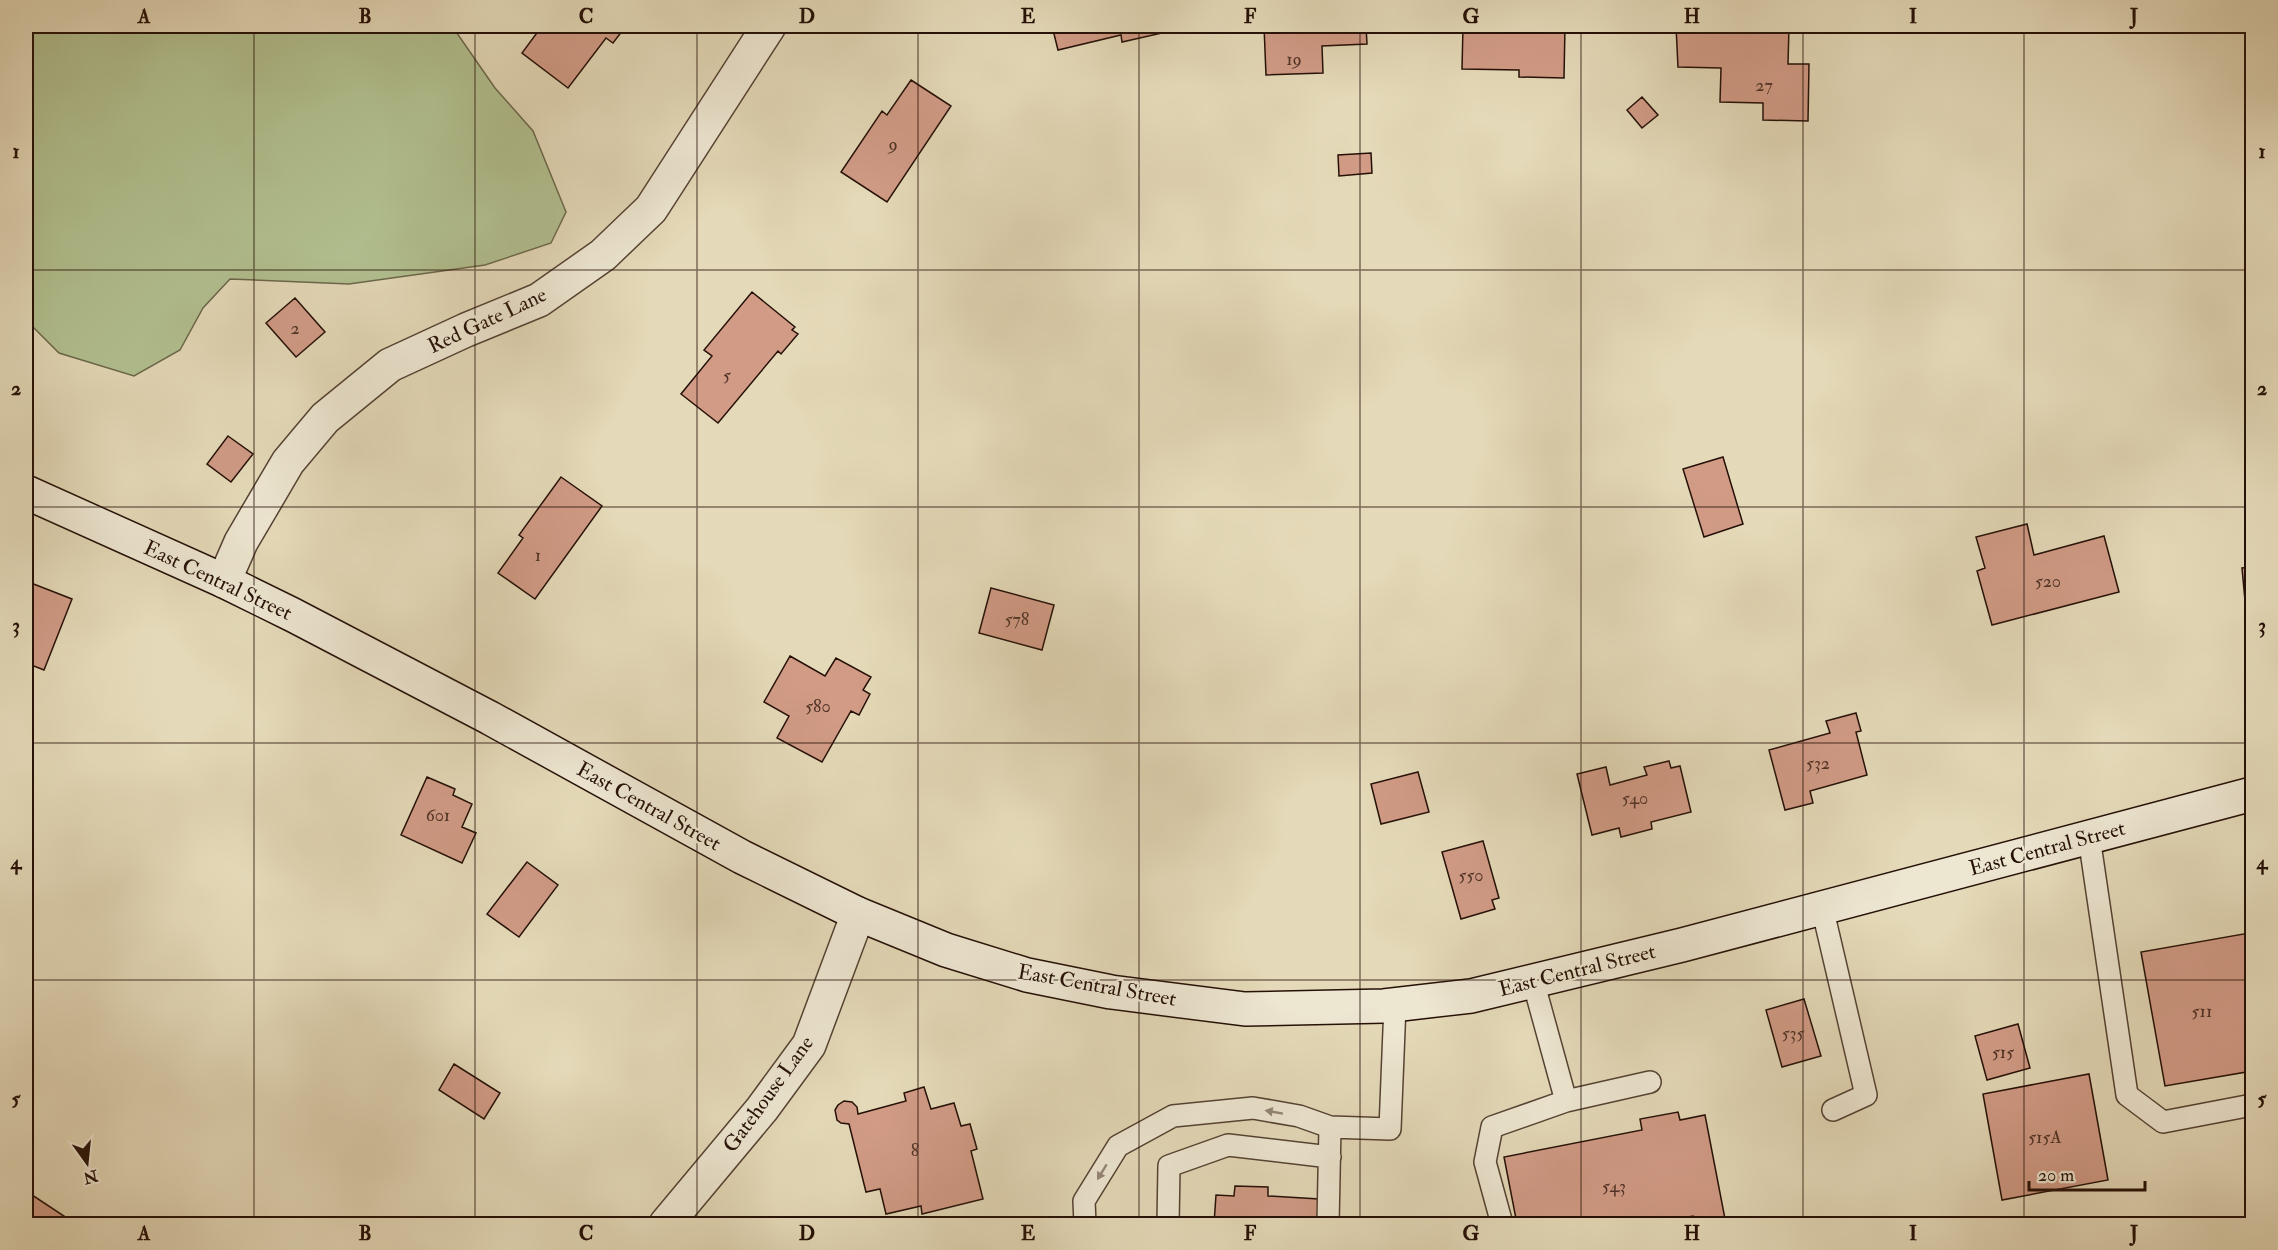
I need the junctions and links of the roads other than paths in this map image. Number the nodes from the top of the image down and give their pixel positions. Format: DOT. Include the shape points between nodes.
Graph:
graph roads {
  1 [pos="769,26"];
  2 [pos="26,492"];
  3 [pos="224,581"];
  4 [pos="2253,794"];
  5 [pos="2089,837"];
  6 [pos="1822,908"];
  7 [pos="858,914"];
  8 [pos="1533,981"];
  9 [pos="1395,1005"];
  10 [pos="1650,1082"];
  11 [pos="1566,1101"];
  12 [pos="2253,1105"];
  13 [pos="1833,1110"];
  14 [pos="1330,1127"];
  15 [pos="1330,1157"];
  16 [pos="666,1224"];
  17 [pos="1085,1224"];
  18 [pos="1168,1224"];
  19 [pos="1328,1224"];
  20 [pos="1502,1224"];
  1 -- 3 [label="main road, Red Gate Lane" via="651,209 603,255 539,300 390,365 325,418 288,462"];
  2 -- 3 [label="main road, East Central Street"];
  3 -- 7 [label="main road, East Central Street" via="480,712 742,857"];
  4 -- 5 [label="main road, East Central Street"];
  5 -- 6 [label="main road, East Central Street"];
  5 -- 12 [label="lane" via="2127,1095 2163,1122"];
  6 -- 8 [label="main road, East Central Street"];
  6 -- 13 [label="lane" via="1866,1095"];
  7 -- 9 [label="main road, East Central Street" via="956,953 1027,975 1111,992 1245,1009"];
  7 -- 16 [label="main road, Gatehouse Lane" via="809,1045 762,1109"];
  8 -- 9 [label="main road, East Central Street" via="1471,996"];
  8 -- 11 [label="lane"];
  9 -- 14 [label="lane" via="1390,1129"];
  10 -- 11 [label="lane"];
  11 -- 20 [label="lane" via="1492,1127 1485,1162"];
  14 -- 15 [label="lane"];
  14 -- 17 [label="lane, one-way" via="1299,1116 1253,1108 1173,1116 1118,1146 1084,1202"];
  15 -- 18 [label="lane" via="1228,1145 1169,1166"];
  15 -- 19 [label="lane"];
}
